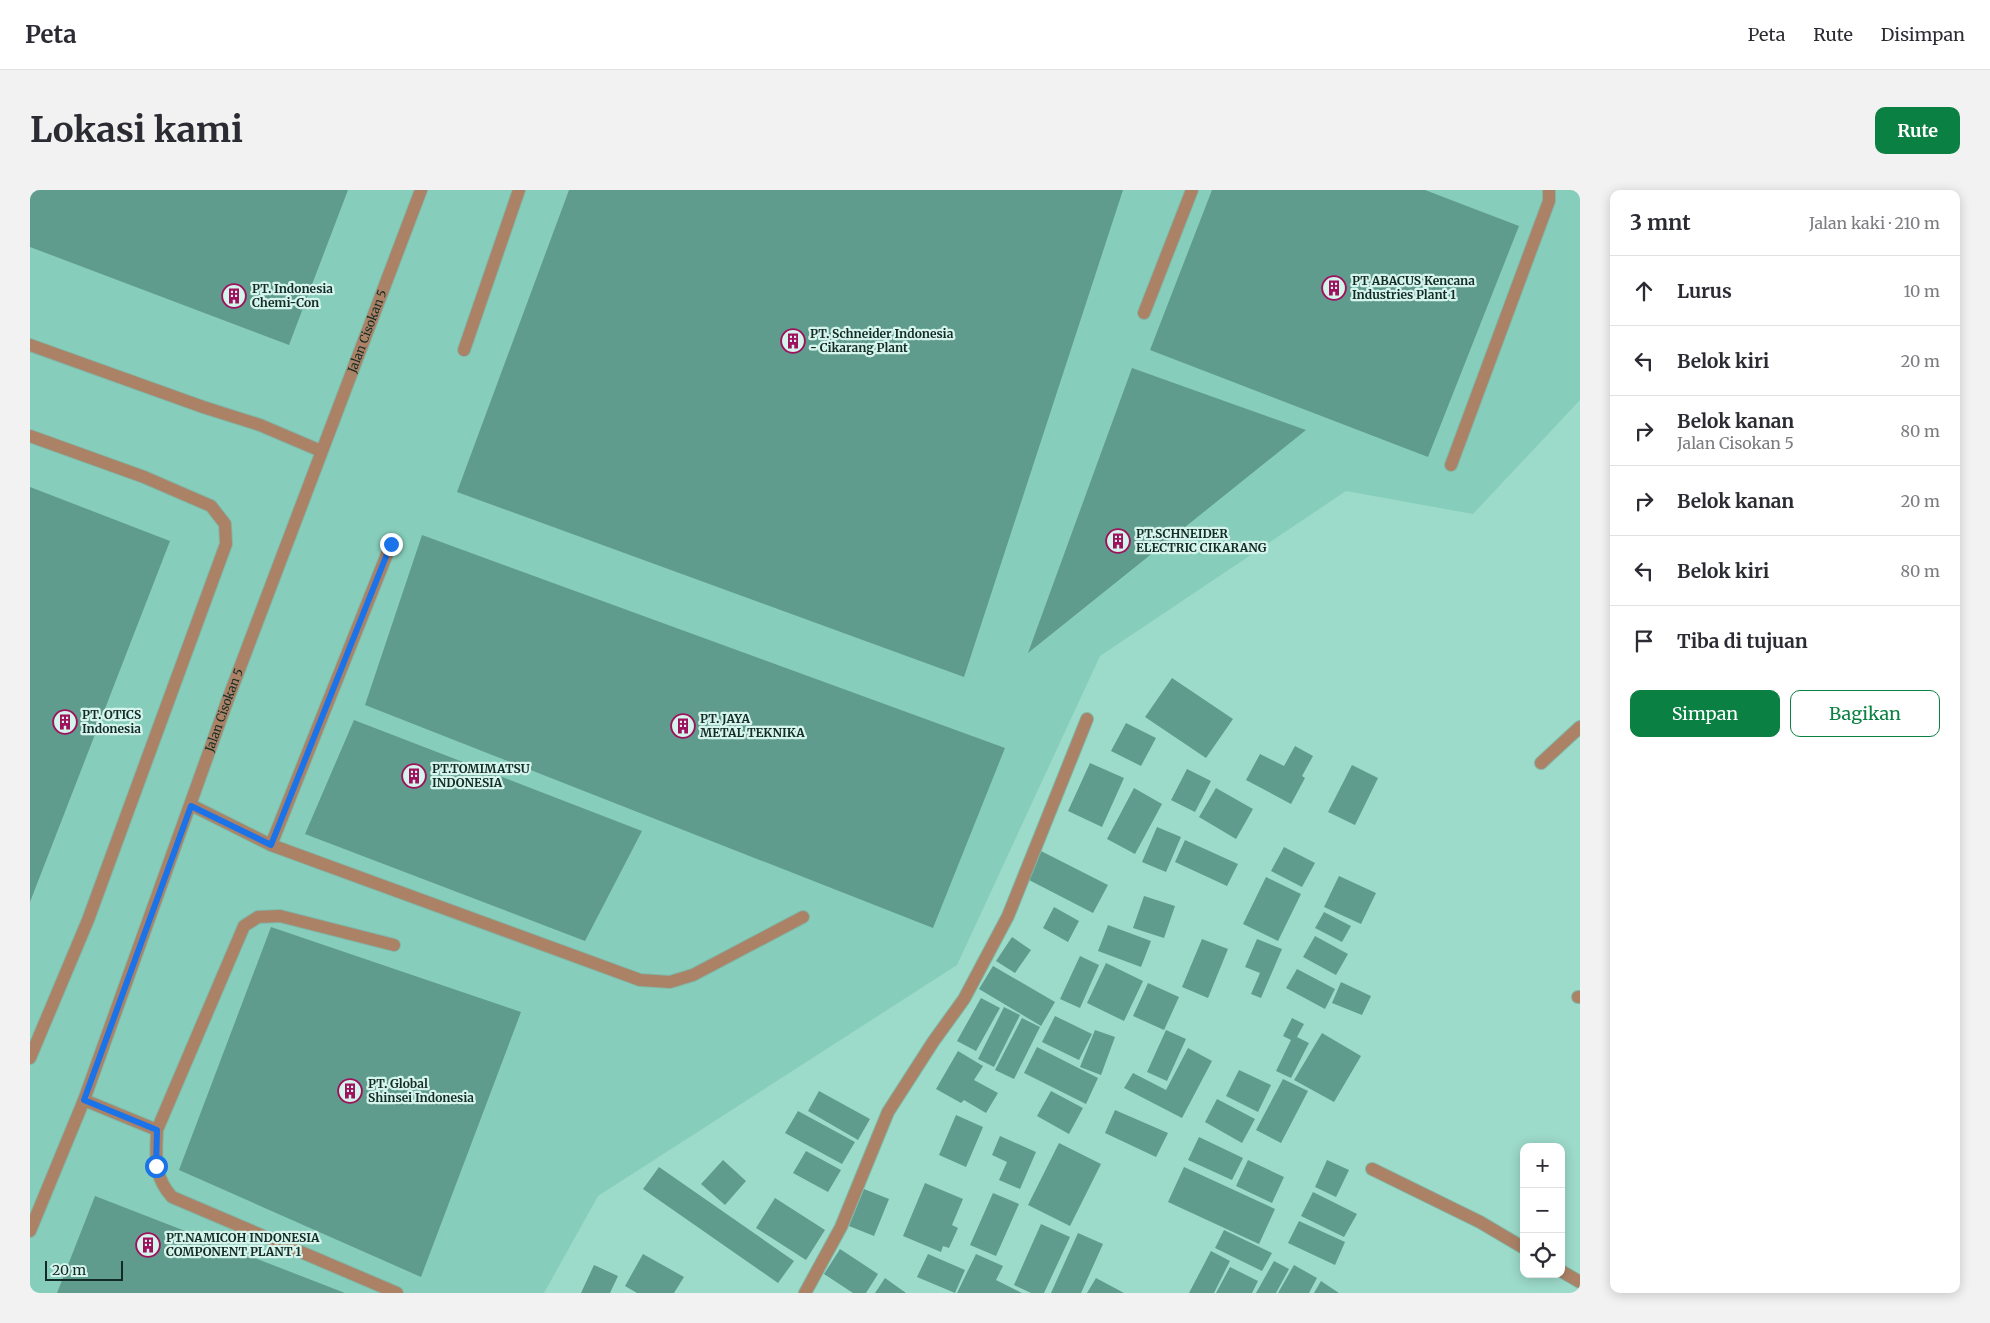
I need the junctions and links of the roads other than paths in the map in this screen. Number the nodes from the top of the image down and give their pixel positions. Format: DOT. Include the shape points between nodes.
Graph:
graph roads {
  1 [pos="421,190"];
  2 [pos="519,190"];
  3 [pos="1192,190"];
  4 [pos="1549,190"];
  5 [pos="1144,313"];
  6 [pos="30,345"];
  7 [pos="464,350"];
  8 [pos="30,436"];
  9 [pos="321,451"];
  10 [pos="1451,465"];
  11 [pos="391,544"];
  12 [pos="1087,719"];
  13 [pos="1580,727"];
  14 [pos="1541,763"];
  15 [pos="191,806"];
  16 [pos="271,845"];
  17 [pos="802,917"];
  18 [pos="394,946"];
  19 [pos="30,1058"];
  20 [pos="84,1100"];
  21 [pos="157,1130"];
  22 [pos="1372,1169"];
  23 [pos="30,1231"];
  24 [pos="1520,1246"];
  25 [pos="1565,1273"];
  26 [pos="1580,1282"];
  27 [pos="397,1293"];
  28 [pos="805,1293"];
  1 -- 9 [label="street, Jalan Cisokan 5"];
  2 -- 7 [label="street"];
  3 -- 5 [label="street"];
  4 -- 10 [label="street" via="1549,200"];
  6 -- 9 [label="street" via="260,426"];
  8 -- 19 [label="street" via="151,480 211,506 225,524 226,544 88,920"];
  9 -- 15 [label="street, Jalan Cisokan 5"];
  11 -- 16 [label="street"];
  12 -- 28 [label="street" via="1008,916 964,999 888,1112 841,1227"];
  13 -- 14 [label="street"];
  15 -- 16 [label="street"];
  15 -- 20 [label="street, Jalan Cisokan 5"];
  16 -- 17 [label="street" via="640,980 670,982 692,976"];
  18 -- 21 [label="street" via="280,916 258,917 244,926"];
  20 -- 21 [label="street"];
  20 -- 23 [label="street, Jalan Cisokan 5"];
  21 -- 27 [label="street" via="156,1166 162,1186 172,1198"];
  22 -- 24 [label="street" via="1480,1222"];
  25 -- 26 [label="street"];
}
